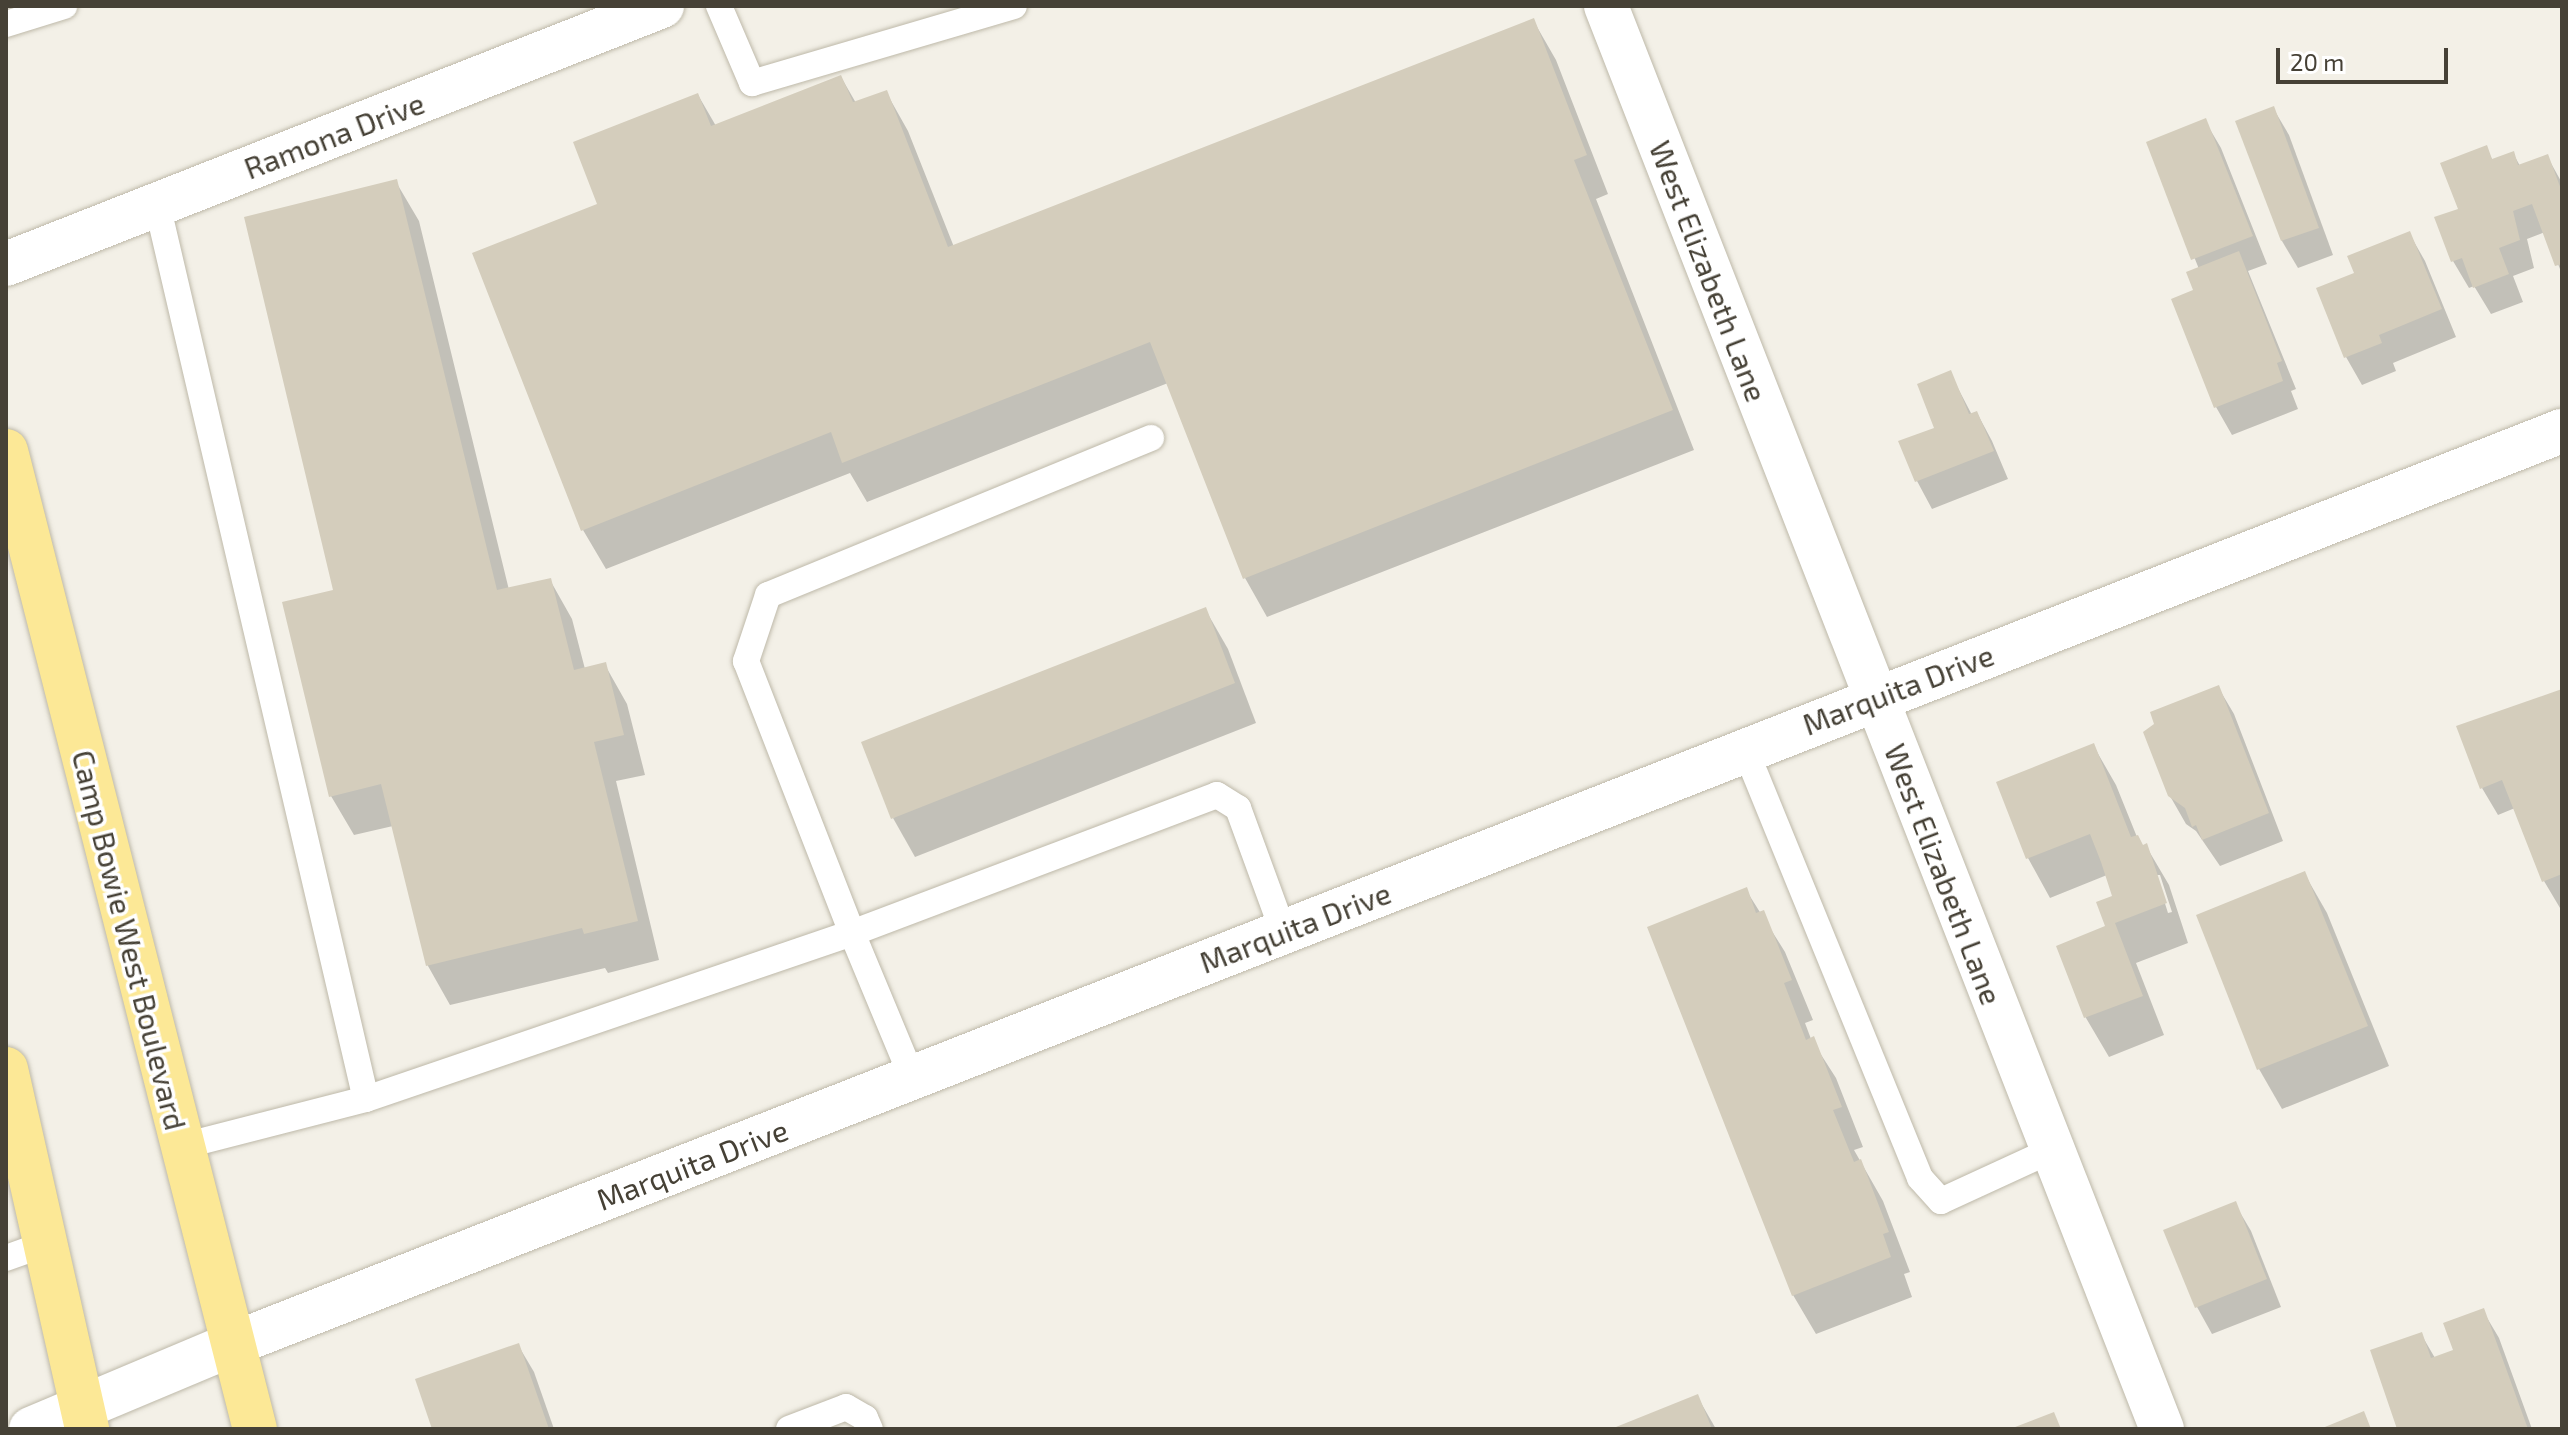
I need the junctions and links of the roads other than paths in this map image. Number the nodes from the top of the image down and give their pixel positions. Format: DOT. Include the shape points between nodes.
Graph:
graph roads {
  1 [pos="64,6"];
  2 [pos="662,6"];
  3 [pos="719,6"];
  4 [pos="1014,6"];
  5 [pos="1606,6"];
  6 [pos="6,24"];
  7 [pos="157,204"];
  8 [pos="6,264"];
  9 [pos="2562,431"];
  10 [pos="1151,438"];
  11 [pos="6,451"];
  12 [pos="1875,699"];
  13 [pos="1745,749"];
  14 [pos="1283,931"];
  15 [pos="852,933"];
  16 [pos="6,1069"];
  17 [pos="912,1077"];
  18 [pos="366,1099"];
  19 [pos="183,1146"];
  20 [pos="2052,1150"];
  21 [pos="26,1251"];
  22 [pos="233,1344"];
  23 [pos="85,1419"];
  24 [pos="31,1429"];
  25 [pos="255,1429"];
  26 [pos="789,1429"];
  27 [pos="870,1429"];
  28 [pos="2162,1429"];
  1 -- 6 [label="lane"];
  2 -- 7 [label="street, Ramona Drive"];
  3 -- 4 [label="lane" via="752,83"];
  5 -- 12 [label="street, West Elizabeth Lane"];
  7 -- 8 [label="street, Ramona Drive"];
  7 -- 18 [label="lane"];
  9 -- 12 [label="street, Marquita Drive"];
  10 -- 15 [label="lane" via="768,595 746,661"];
  11 -- 19 [label="main road, Camp Bowie West Boulevard"];
  12 -- 13 [label="street, Marquita Drive"];
  12 -- 20 [label="street, West Elizabeth Lane"];
  13 -- 14 [label="street, Marquita Drive"];
  13 -- 20 [label="lane" via="1920,1178 1941,1201"];
  14 -- 15 [label="lane" via="1238,808 1217,795"];
  14 -- 17 [label="street, Marquita Drive"];
  15 -- 17 [label="lane"];
  15 -- 18 [label="lane"];
  16 -- 21 [label="main road"];
  17 -- 22 [label="street, Marquita Drive"];
  18 -- 19 [label="lane"];
  19 -- 22 [label="main road, Camp Bowie West Boulevard"];
  20 -- 28 [label="street, West Elizabeth Lane"];
  21 -- 23 [label="main road"];
  22 -- 23 [label="street, Marquita Drive"];
  22 -- 25 [label="main road, Camp Bowie West Boulevard"];
  23 -- 24 [label="street, Marquita Drive"];
  26 -- 27 [label="lane" via="846,1407 865,1418"];
}
